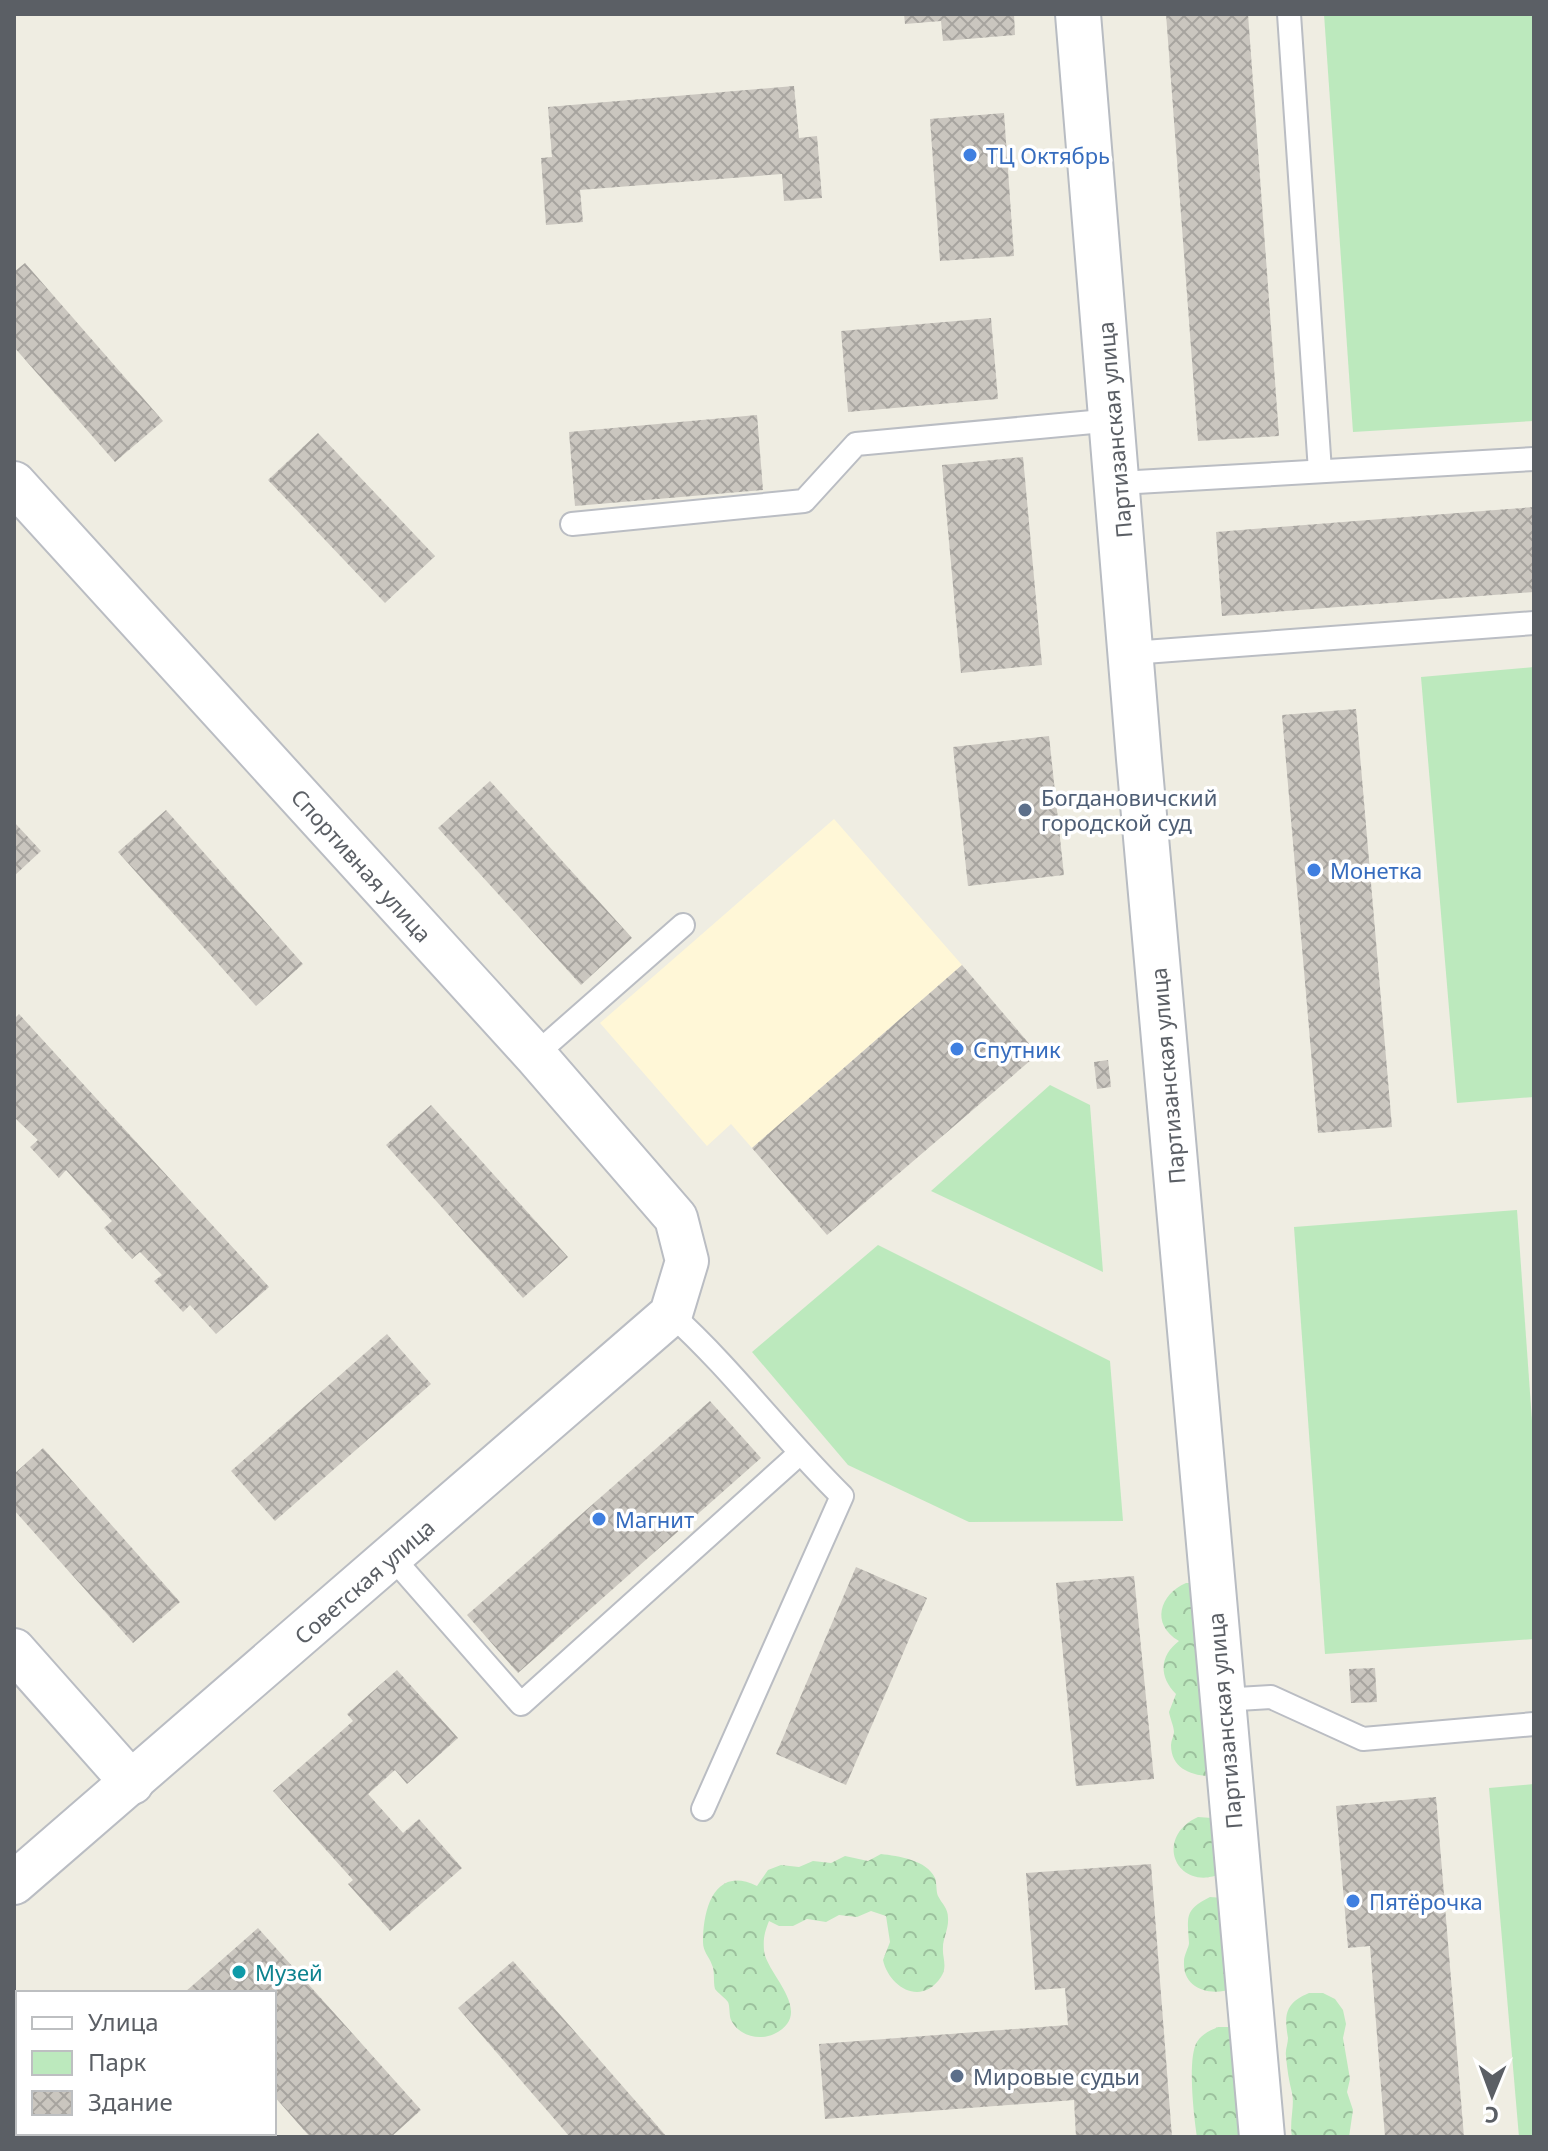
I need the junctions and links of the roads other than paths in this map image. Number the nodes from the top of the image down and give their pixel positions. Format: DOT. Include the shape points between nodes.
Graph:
graph roads {
  1 [pos="1078,14"];
  2 [pos="1289,14"];
  3 [pos="1114,420"];
  4 [pos="1534,459"];
  5 [pos="1320,471"];
  6 [pos="14,483"];
  7 [pos="1119,483"];
  8 [pos="572,524"];
  9 [pos="1534,623"];
  10 [pos="1131,653"];
  11 [pos="683,925"];
  12 [pos="535,1055"];
  13 [pos="671,1314"];
  14 [pos="799,1454"];
  15 [pos="392,1557"];
  16 [pos="14,1650"];
  17 [pos="1221,1700"];
  18 [pos="1534,1724"];
  19 [pos="132,1783"];
  20 [pos="703,1809"];
  21 [pos="14,1883"];
  22 [pos="1262,2137"];
  1 -- 3 [label="street, Партизанская улица"];
  2 -- 5 [label="lane"];
  3 -- 7 [label="street, Партизанская улица"];
  3 -- 8 [label="lane" via="856,444 804,501"];
  4 -- 5 [label="lane"];
  5 -- 7 [label="lane"];
  6 -- 12 [label="street, Спортивная улица"];
  7 -- 10 [label="street, Партизанская улица"];
  9 -- 10 [label="lane"];
  10 -- 17 [label="street, Партизанская улица"];
  11 -- 12 [label="lane"];
  12 -- 13 [label="street, Спортивная улица" via="676,1218 687,1261"];
  13 -- 14 [label="lane" via="710,1349"];
  13 -- 15 [label="street, Советская улица"];
  14 -- 15 [label="lane" via="521,1704"];
  14 -- 20 [label="lane" via="842,1496"];
  15 -- 19 [label="street, Советская улица"];
  16 -- 19 [label="street"];
  17 -- 18 [label="lane" via="1271,1697 1363,1739"];
  17 -- 22 [label="street, Партизанская улица"];
  19 -- 21 [label="street, Советская улица"];
}
